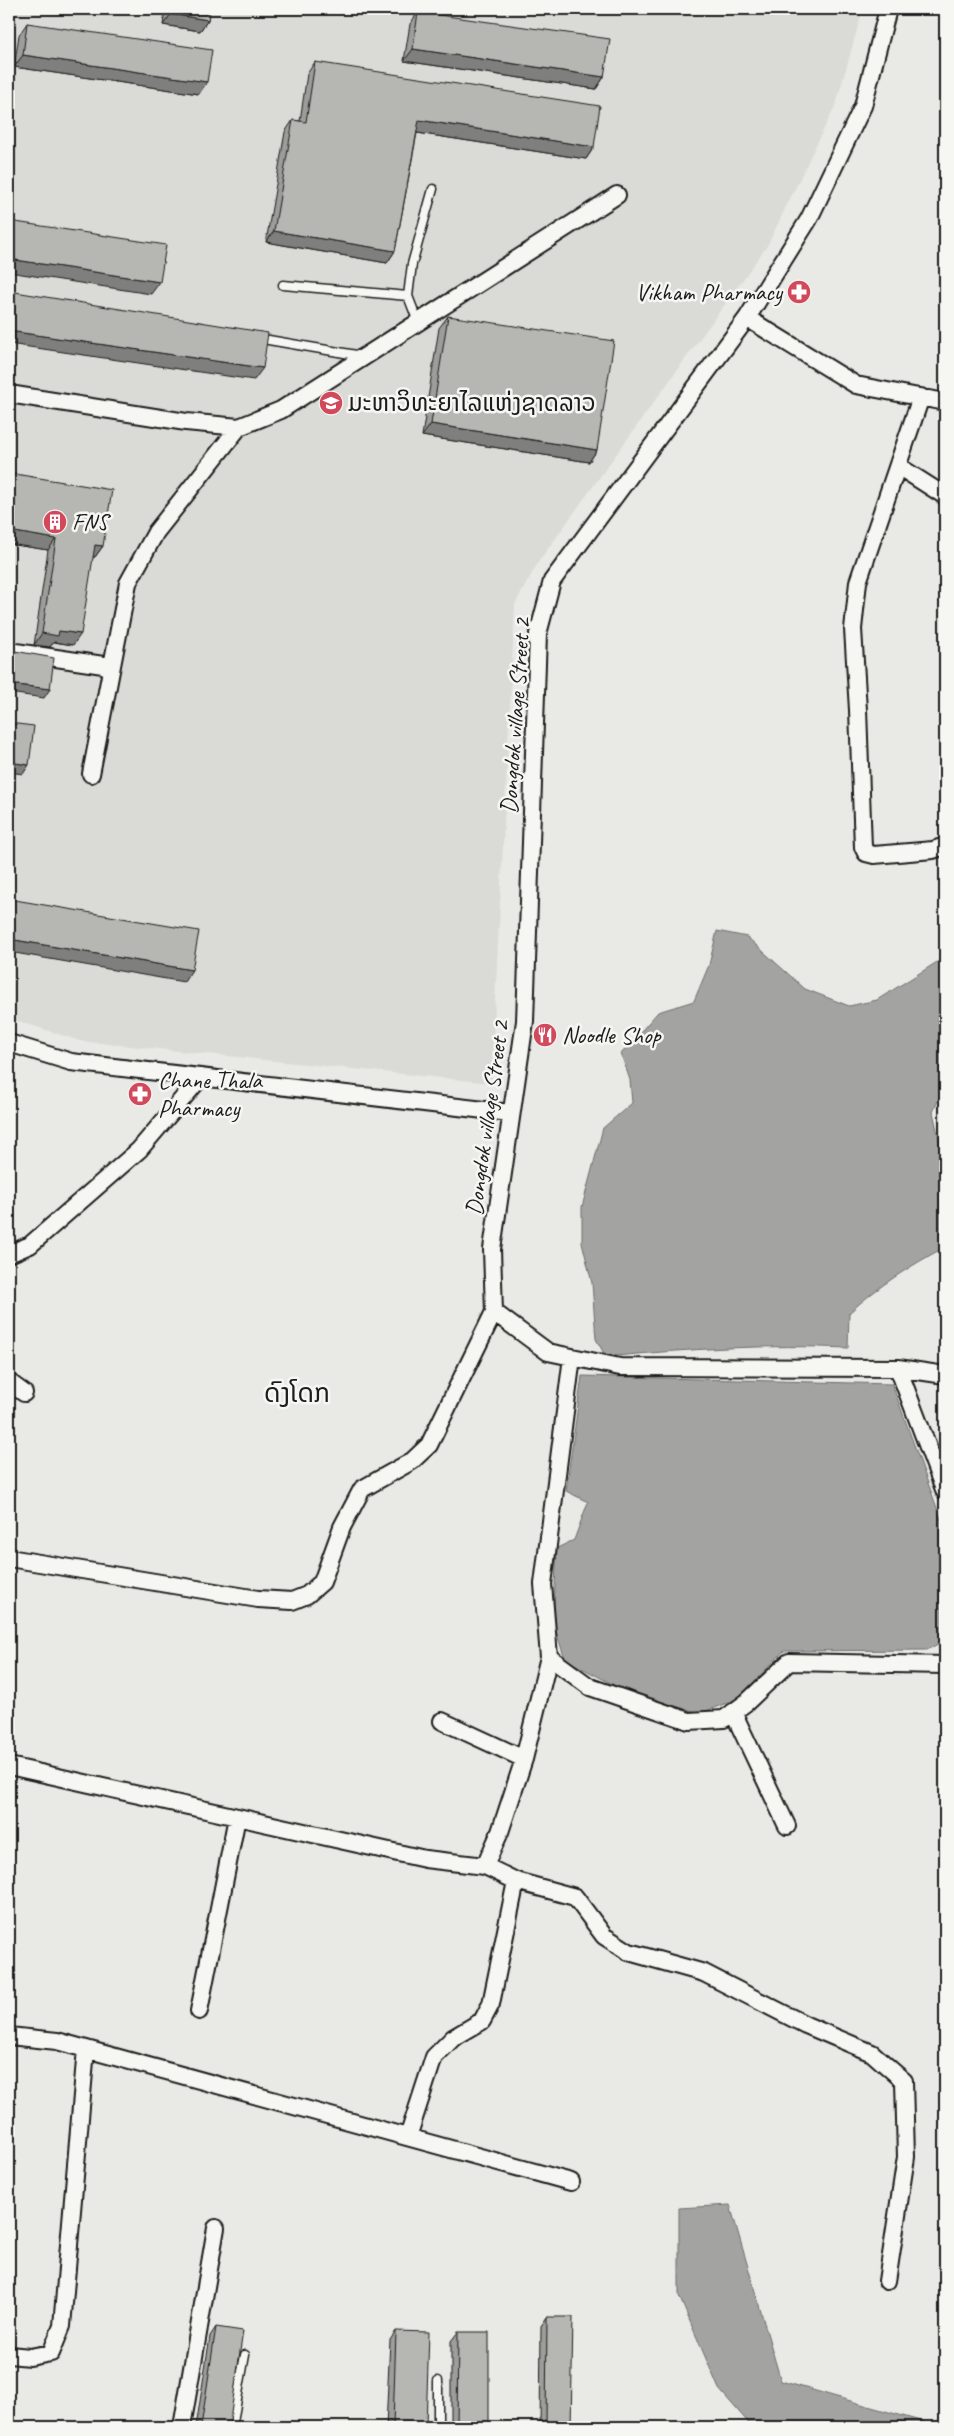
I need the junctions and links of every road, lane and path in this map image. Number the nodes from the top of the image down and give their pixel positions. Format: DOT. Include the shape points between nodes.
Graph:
graph roads {
  1 [pos="888,9"];
  2 [pos="433,189"];
  3 [pos="617,195"];
  4 [pos="283,285"];
  5 [pos="408,296"];
  6 [pos="747,318"];
  7 [pos="418,322"];
  8 [pos="250,337"];
  9 [pos="365,356"];
  10 [pos="9,394"];
  11 [pos="921,397"];
  12 [pos="945,402"];
  13 [pos="239,427"];
  14 [pos="898,466"];
  15 [pos="945,496"];
  16 [pos="9,652"];
  17 [pos="110,666"];
  18 [pos="91,774"];
  19 [pos="945,846"];
  20 [pos="9,1043"];
  21 [pos="201,1077"];
  22 [pos="510,1113"];
  23 [pos="9,1254"];
  24 [pos="494,1312"];
  25 [pos="572,1357"];
  26 [pos="898,1368"];
  27 [pos="945,1375"];
  28 [pos="9,1382"];
  29 [pos="24,1394"];
  30 [pos="945,1492"];
  31 [pos="9,1558"];
  32 [pos="549,1657"];
  33 [pos="945,1665"];
  34 [pos="733,1712"];
  35 [pos="442,1721"];
  36 [pos="524,1759"];
  37 [pos="9,1766"];
  38 [pos="237,1817"];
  39 [pos="787,1826"];
  40 [pos="485,1866"];
  41 [pos="516,1881"];
  42 [pos="200,2011"];
  43 [pos="9,2036"];
  44 [pos="86,2049"];
  45 [pos="408,2137"];
  46 [pos="571,2182"];
  47 [pos="216,2228"];
  48 [pos="887,2282"];
  49 [pos="245,2354"];
  50 [pos="9,2355"];
  51 [pos="438,2381"];
  52 [pos="182,2427"];
  53 [pos="232,2427"];
  54 [pos="438,2427"];
  1 -- 6 [label="street, Dongdok village Street 2" via="862,106 809,218"];
  2 -- 5 [label="lane" via="412,264"];
  3 -- 7 [label="street"];
  4 -- 5 [label="lane"];
  5 -- 7 [label="lane"];
  6 -- 11 [label="street" via="856,385"];
  6 -- 22 [label="street, Dongdok village Street 2" via="552,581 538,634 525,1021"];
  7 -- 9 [label="street"];
  8 -- 9 [label="lane"];
  9 -- 13 [label="street" via="281,410"];
  10 -- 13 [label="street" via="186,422"];
  11 -- 12 [label="street"];
  11 -- 14 [label="street"];
  13 -- 17 [label="street" via="156,532 128,583"];
  14 -- 15 [label="street"];
  14 -- 19 [label="street" via="858,582 853,629 863,847 866,853 874,855"];
  16 -- 17 [label="street"];
  17 -- 18 [label="street"];
  20 -- 21 [label="street" via="71,1062"];
  21 -- 22 [label="street"];
  21 -- 23 [label="street" via="139,1150 30,1245"];
  22 -- 24 [label="street, Dongdok village Street 2" via="492,1249"];
  24 -- 25 [label="street" via="548,1352"];
  24 -- 31 [label="street" via="429,1446 412,1461 362,1489 342,1527 322,1582 307,1595 292,1600 258,1599"];
  25 -- 26 [label="street" via="620,1368"];
  25 -- 32 [label="street" via="543,1584"];
  26 -- 27 [label="street"];
  26 -- 30 [label="street"];
  28 -- 29 [label="street"];
  32 -- 34 [label="street" via="590,1687 689,1721 724,1719"];
  32 -- 36 [label="street"];
  33 -- 34 [label="street" via="788,1662"];
  34 -- 39 [label="street"];
  35 -- 36 [label="street"];
  36 -- 40 [label="street"];
  37 -- 38 [label="street"];
  38 -- 40 [label="street" via="425,1858"];
  38 -- 42 [label="street"];
  40 -- 41 [label="street"];
  41 -- 45 [label="street" via="491,2004 482,2021 454,2038 434,2057"];
  41 -- 48 [label="street" via="575,1897 604,1936 629,1952 704,1972 806,2024 872,2053 904,2082 906,2157"];
  43 -- 44 [label="street" via="57,2041"];
  44 -- 45 [label="street"];
  44 -- 50 [label="street" via="62,2326 51,2353 30,2357"];
  45 -- 46 [label="street"];
  47 -- 52 [label="street"];
  49 -- 53 [label="lane"];
  51 -- 54 [label="lane"];
}
